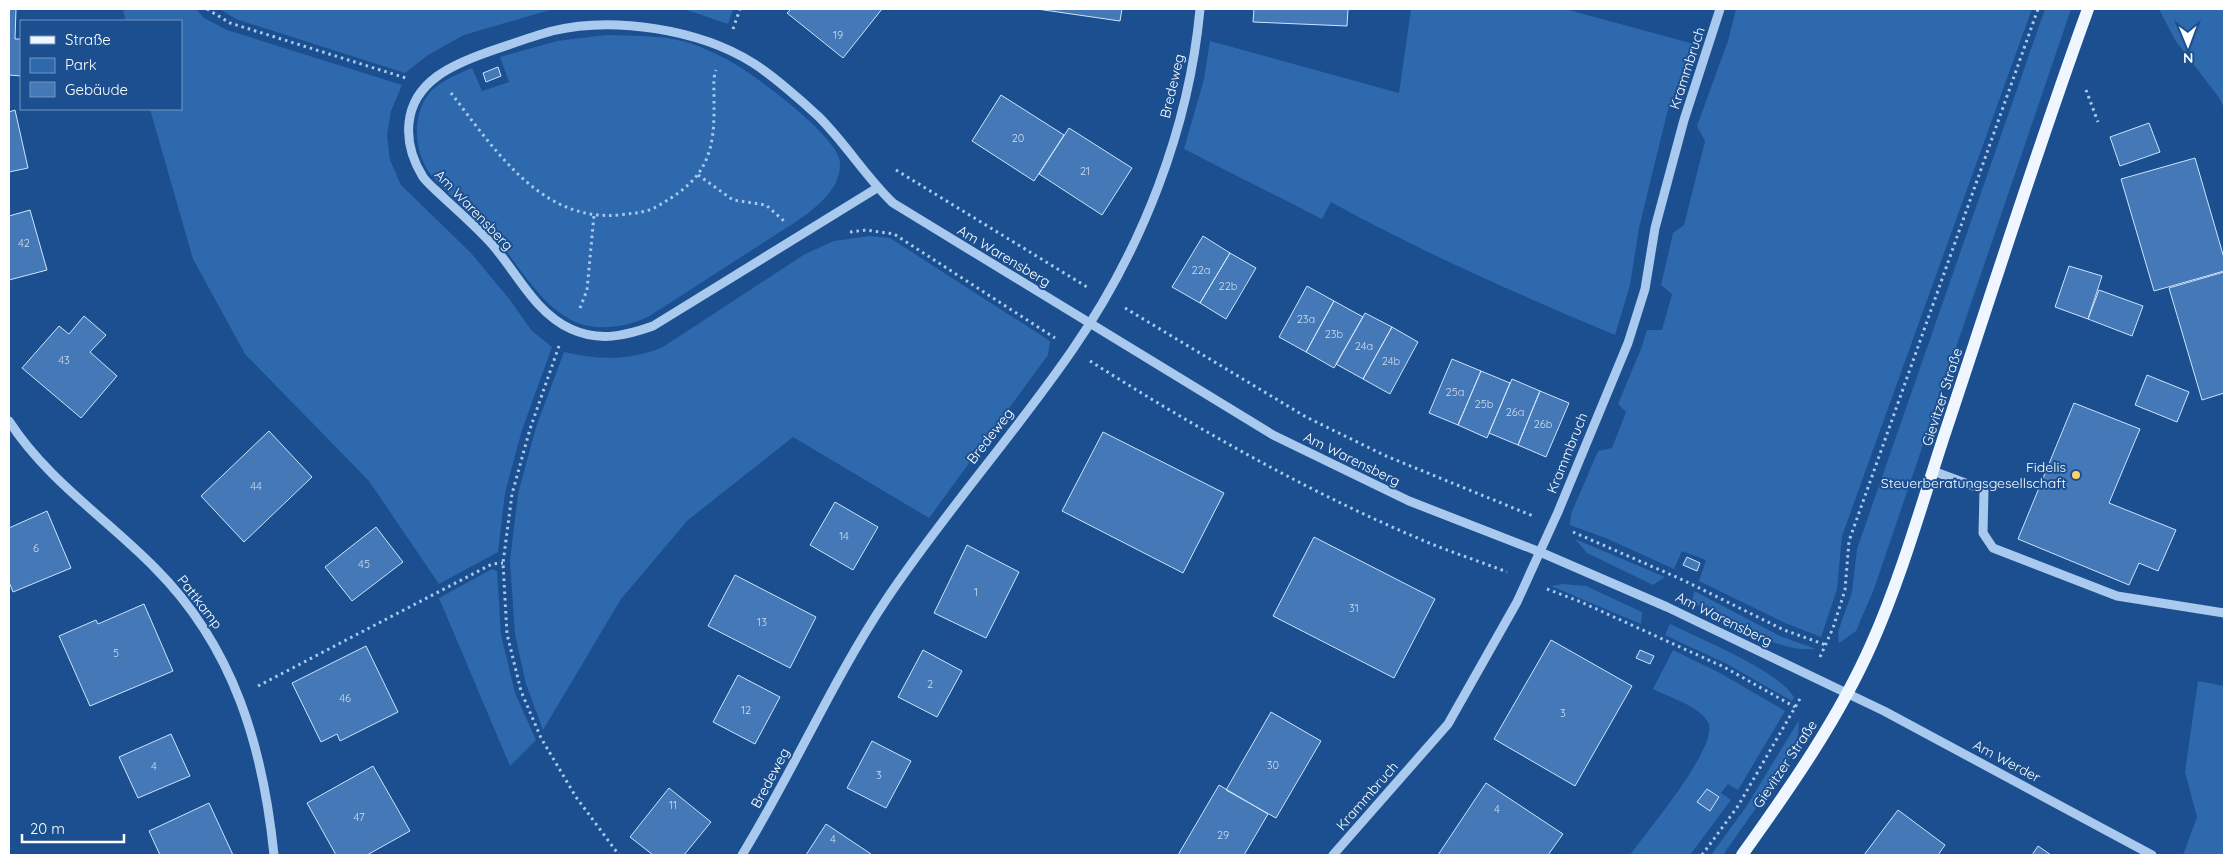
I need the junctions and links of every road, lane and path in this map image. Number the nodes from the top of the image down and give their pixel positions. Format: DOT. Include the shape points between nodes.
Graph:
graph roads {
  1 [pos="207,9"];
  2 [pos="1200,9"];
  3 [pos="1720,9"];
  4 [pos="2038,9"];
  5 [pos="2088,9"];
  6 [pos="724,48"];
  7 [pos="428,83"];
  8 [pos="888,166"];
  9 [pos="698,175"];
  10 [pos="877,188"];
  11 [pos="594,215"];
  12 [pos="795,237"];
  13 [pos="1106,297"];
  14 [pos="1090,324"];
  15 [pos="569,328"];
  16 [pos="9,421"];
  17 [pos="1933,471"];
  18 [pos="1553,523"];
  19 [pos="1540,552"];
  20 [pos="503,563"];
  21 [pos="2224,613"];
  22 [pos="1826,645"];
  23 [pos="1812,677"];
  24 [pos="238,694"];
  25 [pos="1847,694"];
  26 [pos="274,855"];
  27 [pos="619,855"];
  28 [pos="742,855"];
  29 [pos="1332,855"];
  30 [pos="1702,855"];
  31 [pos="1742,855"];
  32 [pos="2152,855"];
  1 -- 7 [label="path" via="230,24"];
  2 -- 13 [label="street, Bredeweg" via="1191,77 1171,150 1147,213"];
  3 -- 18 [label="street, Krammbruch" via="1684,120 1655,228 1645,289 1628,343"];
  4 -- 22 [label="path" via="1849,541 1845,590"];
  5 -- 17 [label="main road, Gievitzer Straße" via="2047,121"];
  6 -- 7 [label="street, Am Warensberg" via="649,28 605,25 553,31 467,59"];
  6 -- 9 [label="path" via="714,75 714,133 707,159"];
  6 -- 10 [label="street, Am Warensberg" via="754,64 818,116"];
  7 -- 11 [label="path" via="448,90 522,179 544,196 573,210"];
  7 -- 15 [label="street, Am Warensberg" via="413,104 409,123 409,143 414,161 425,179 489,241 539,304"];
  8 -- 13 [label="path"];
  9 -- 11 [label="path" via="681,192 653,210"];
  9 -- 12 [label="path" via="733,200 766,205 781,216"];
  10 -- 12 [label="street, Am Warensberg"];
  10 -- 14 [label="street, Am Warensberg" via="914,218"];
  11 -- 15 [label="path" via="587,290"];
  12 -- 15 [label="street, Am Warensberg" via="653,326 613,337 594,336"];
  13 -- 14 [label="street, Bredeweg"];
  13 -- 18 [label="path" via="1306,417 1386,456"];
  14 -- 19 [label="street, Am Warensberg" via="1273,435 1343,471 1409,501"];
  14 -- 28 [label="street, Bredeweg" via="940,522 885,601 832,689 767,815"];
  15 -- 20 [label="path" via="557,350 530,429 512,494"];
  16 -- 24 [label="street, Pattkamp" via="19,437 62,483 155,568 191,608 214,642"];
  17 -- 21 [label="street" via="1984,490 1983,533 1993,548 2117,596"];
  17 -- 25 [label="main road, Gievitzer Straße" via="1891,595"];
  18 -- 19 [label="street, Krammbruch"];
  18 -- 22 [label="path" via="1683,580 1784,630"];
  19 -- 23 [label="street, Am Warensberg" via="1667,607"];
  19 -- 29 [label="street, Krammbruch" via="1517,602 1448,724"];
  20 -- 24 [label="path" via="492,564"];
  20 -- 27 [label="path" via="507,634 521,692 541,738 576,797"];
  22 -- 23 [label="path"];
  23 -- 25 [label="street, Am Warensberg"];
  23 -- 30 [label="path" via="1738,806"];
  24 -- 26 [label="street, Pattkamp" via="258,761"];
  25 -- 31 [label="main road, Gievitzer Straße" via="1824,734"];
  25 -- 32 [label="street, Am Werder"];
}
